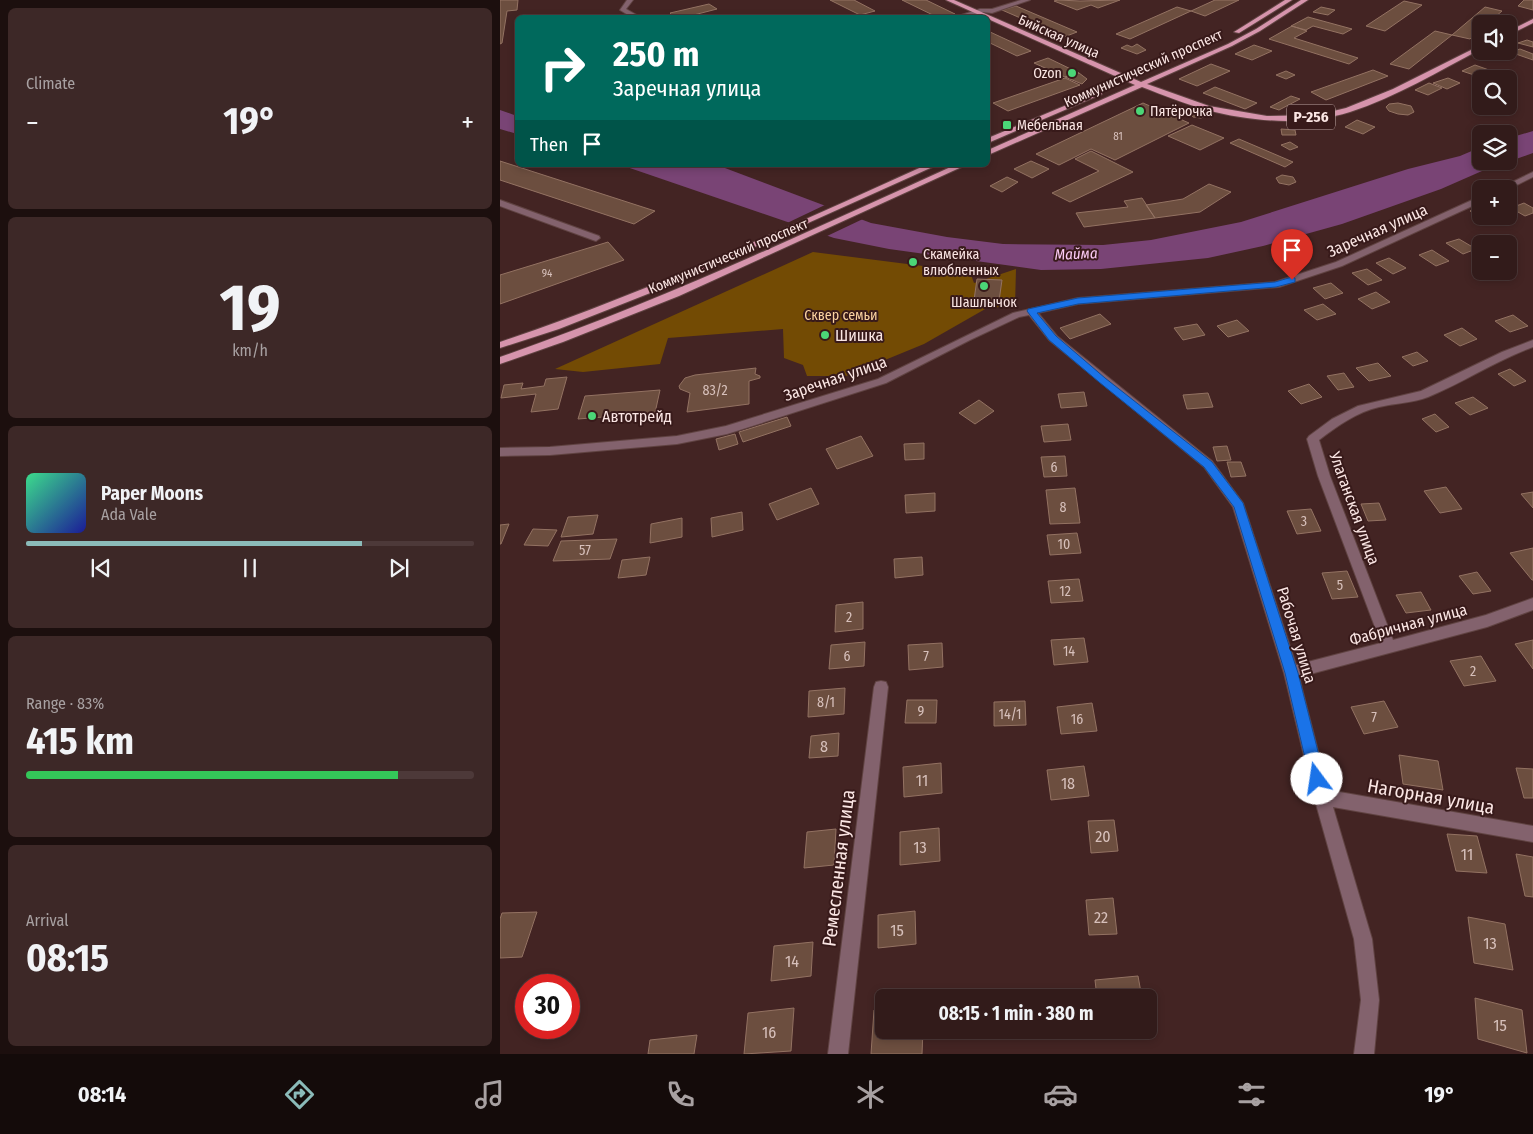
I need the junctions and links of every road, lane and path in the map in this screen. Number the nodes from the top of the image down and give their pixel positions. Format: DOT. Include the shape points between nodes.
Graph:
graph roads {
  1 [pos="630,0"];
  2 [pos="949,0"];
  3 [pos="959,0"];
  4 [pos="1027,0"];
  5 [pos="1289,0"];
  6 [pos="1305,0"];
  7 [pos="978,11"];
  8 [pos="633,15"];
  9 [pos="965,15"];
  10 [pos="987,15"];
  11 [pos="990,16"];
  12 [pos="1533,16"];
  13 [pos="1533,21"];
  14 [pos="1517,23"];
  15 [pos="1517,30"];
  16 [pos="1472,44"];
  17 [pos="1472,52"];
  18 [pos="1138,82"];
  19 [pos="990,140"];
  20 [pos="990,152"];
  21 [pos="928,167"];
  22 [pos="958,167"];
  23 [pos="1533,174"];
  24 [pos="1517,182"];
  25 [pos="500,203"];
  26 [pos="1472,203"];
  27 [pos="596,238"];
  28 [pos="1031,311"];
  29 [pos="1533,343"];
  30 [pos="500,345"];
  31 [pos="500,361"];
  32 [pos="500,452"];
  33 [pos="1533,604"];
  34 [pos="1389,647"];
  35 [pos="1291,673"];
  36 [pos="880,688"];
  37 [pos="1322,797"];
  38 [pos="1533,834"];
  39 [pos="838,1054"];
  40 [pos="1364,1054"];
  1 -- 8 [label="street" via="622,9"];
  2 -- 7 [label="main road, Бийская улица / Р-256"];
  3 -- 7 [label="main road, Бийская улица / Р-256"];
  4 -- 7 [label="street" via="992,11"];
  5 -- 18 [label="main road, Коммунистический проспект" via="1228,38"];
  6 -- 18 [label="main road, Коммунистический проспект" via="1258,30"];
  7 -- 9 [label="street"];
  7 -- 10 [label="main road, Бийская улица / Р-256"];
  11 -- 18 [label="main road, Бийская улица / Р-256"];
  12 -- 14 [label="main road"];
  13 -- 15 [label="main road"];
  16 -- 18 [label="main road, Р-256" via="1363,99 1312,114 1264,115 1214,106"];
  17 -- 18 [label="main road, Р-256" via="1348,110 1317,117 1267,118 1208,108"];
  18 -- 19 [label="main road, Коммунистический проспект"];
  18 -- 20 [label="main road, Коммунистический проспект"];
  21 -- 30 [label="main road, Коммунистический проспект" via="618,304"];
  22 -- 31 [label="main road, Коммунистический проспект" via="792,244 602,324"];
  23 -- 24 [label="street"];
  25 -- 27 [label="street"];
  26 -- 28 [label="street, Заречная улица" via="1339,264 1276,285 1078,301"];
  28 -- 32 [label="street, Заречная улица" via="966,338 882,381 726,430 677,440"];
  28 -- 35 [label="street, Рабочая улица" via="1053,338 1208,464 1239,506"];
  29 -- 34 [label="street, Улаганская улица" via="1419,396 1379,403 1333,422 1313,439"];
  33 -- 34 [label="street, Фабричная улица" via="1488,621"];
  34 -- 35 [label="street, Фабричная улица"];
  35 -- 37 [label="street, Рабочая улица"];
  36 -- 39 [label="street, Ремесленная улица"];
  37 -- 38 [label="street, Нагорная улица"];
  37 -- 40 [label="street, Рабочая улица" via="1363,939 1370,1000"];
}
